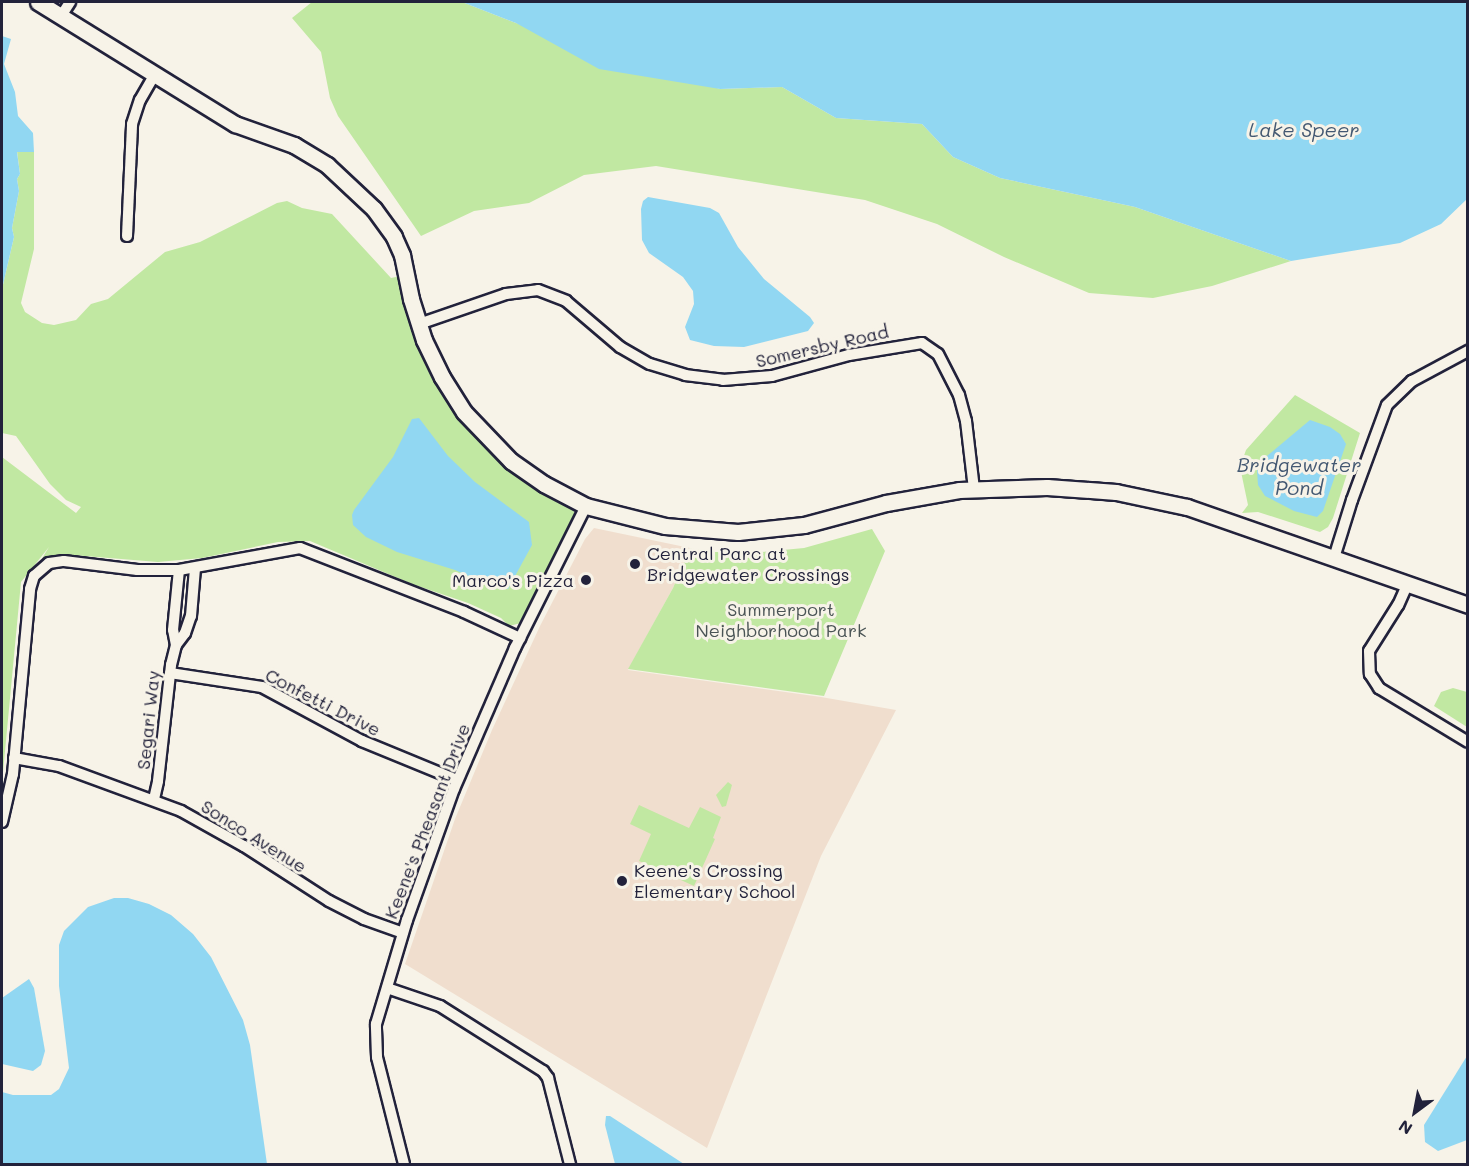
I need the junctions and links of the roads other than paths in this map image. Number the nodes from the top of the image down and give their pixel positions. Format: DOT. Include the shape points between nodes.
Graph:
graph roads {
  1 [pos="38,2"];
  2 [pos="70,2"];
  3 [pos="61,16"];
  4 [pos="154,74"];
  5 [pos="127,236"];
  6 [pos="419,324"];
  7 [pos="1467,351"];
  8 [pos="974,489"];
  9 [pos="586,506"];
  10 [pos="1335,558"];
  11 [pos="195,568"];
  12 [pos="179,570"];
  13 [pos="1408,583"];
  14 [pos="1467,605"];
  15 [pos="520,638"];
  16 [pos="176,645"];
  17 [pos="170,673"];
  18 [pos="1467,742"];
  19 [pos="14,758"];
  20 [pos="457,780"];
  21 [pos="154,799"];
  22 [pos="2,822"];
  23 [pos="403,933"];
  24 [pos="387,988"];
  25 [pos="404,1164"];
  26 [pos="570,1164"];
  1 -- 3 [label="street"];
  2 -- 3 [label="street"];
  3 -- 4 [label="street"];
  4 -- 5 [label="street" via="132,124"];
  4 -- 6 [label="street" via="242,128 312,155 366,201 399,246"];
  6 -- 8 [label="street, Somersby Road" via="506,294 538,290 567,301 620,347 650,364 685,375 723,380 771,376 860,353 922,343 938,354 959,395"];
  6 -- 9 [label="street" via="442,377 480,431 522,469"];
  7 -- 10 [label="street" via="1412,381 1387,405"];
  8 -- 9 [label="street" via="886,502 804,525 750,531 674,527"];
  8 -- 10 [label="street" via="1047,487 1131,494 1193,509"];
  9 -- 15 [label="street, Keene's Pheasant Drive"];
  10 -- 13 [label="street"];
  11 -- 12 [label="street"];
  11 -- 15 [label="street" via="284,549 307,549"];
  11 -- 16 [label="street, Segari Way" via="191,616"];
  12 -- 16 [label="street, Segari Way" via="173,635"];
  12 -- 19 [label="street" via="137,570 64,561 39,570 30,588"];
  13 -- 14 [label="street"];
  13 -- 18 [label="street" via="1369,651 1370,674 1379,688"];
  15 -- 20 [label="street, Keene's Pheasant Drive"];
  16 -- 17 [label="street, Segari Way"];
  17 -- 20 [label="street, Confetti Drive" via="262,687 372,746"];
  17 -- 21 [label="street, Segari Way"];
  19 -- 21 [label="street, Sonco Avenue" via="58,766"];
  19 -- 22 [label="street"];
  20 -- 23 [label="street, Keene's Pheasant Drive"];
  21 -- 23 [label="street, Sonco Avenue" via="221,832 329,901"];
  23 -- 24 [label="street, Keene's Pheasant Drive"];
  24 -- 25 [label="street, Keene's Pheasant Drive" via="376,1024 375,1047"];
  24 -- 26 [label="street" via="440,1006 543,1071"];
}
